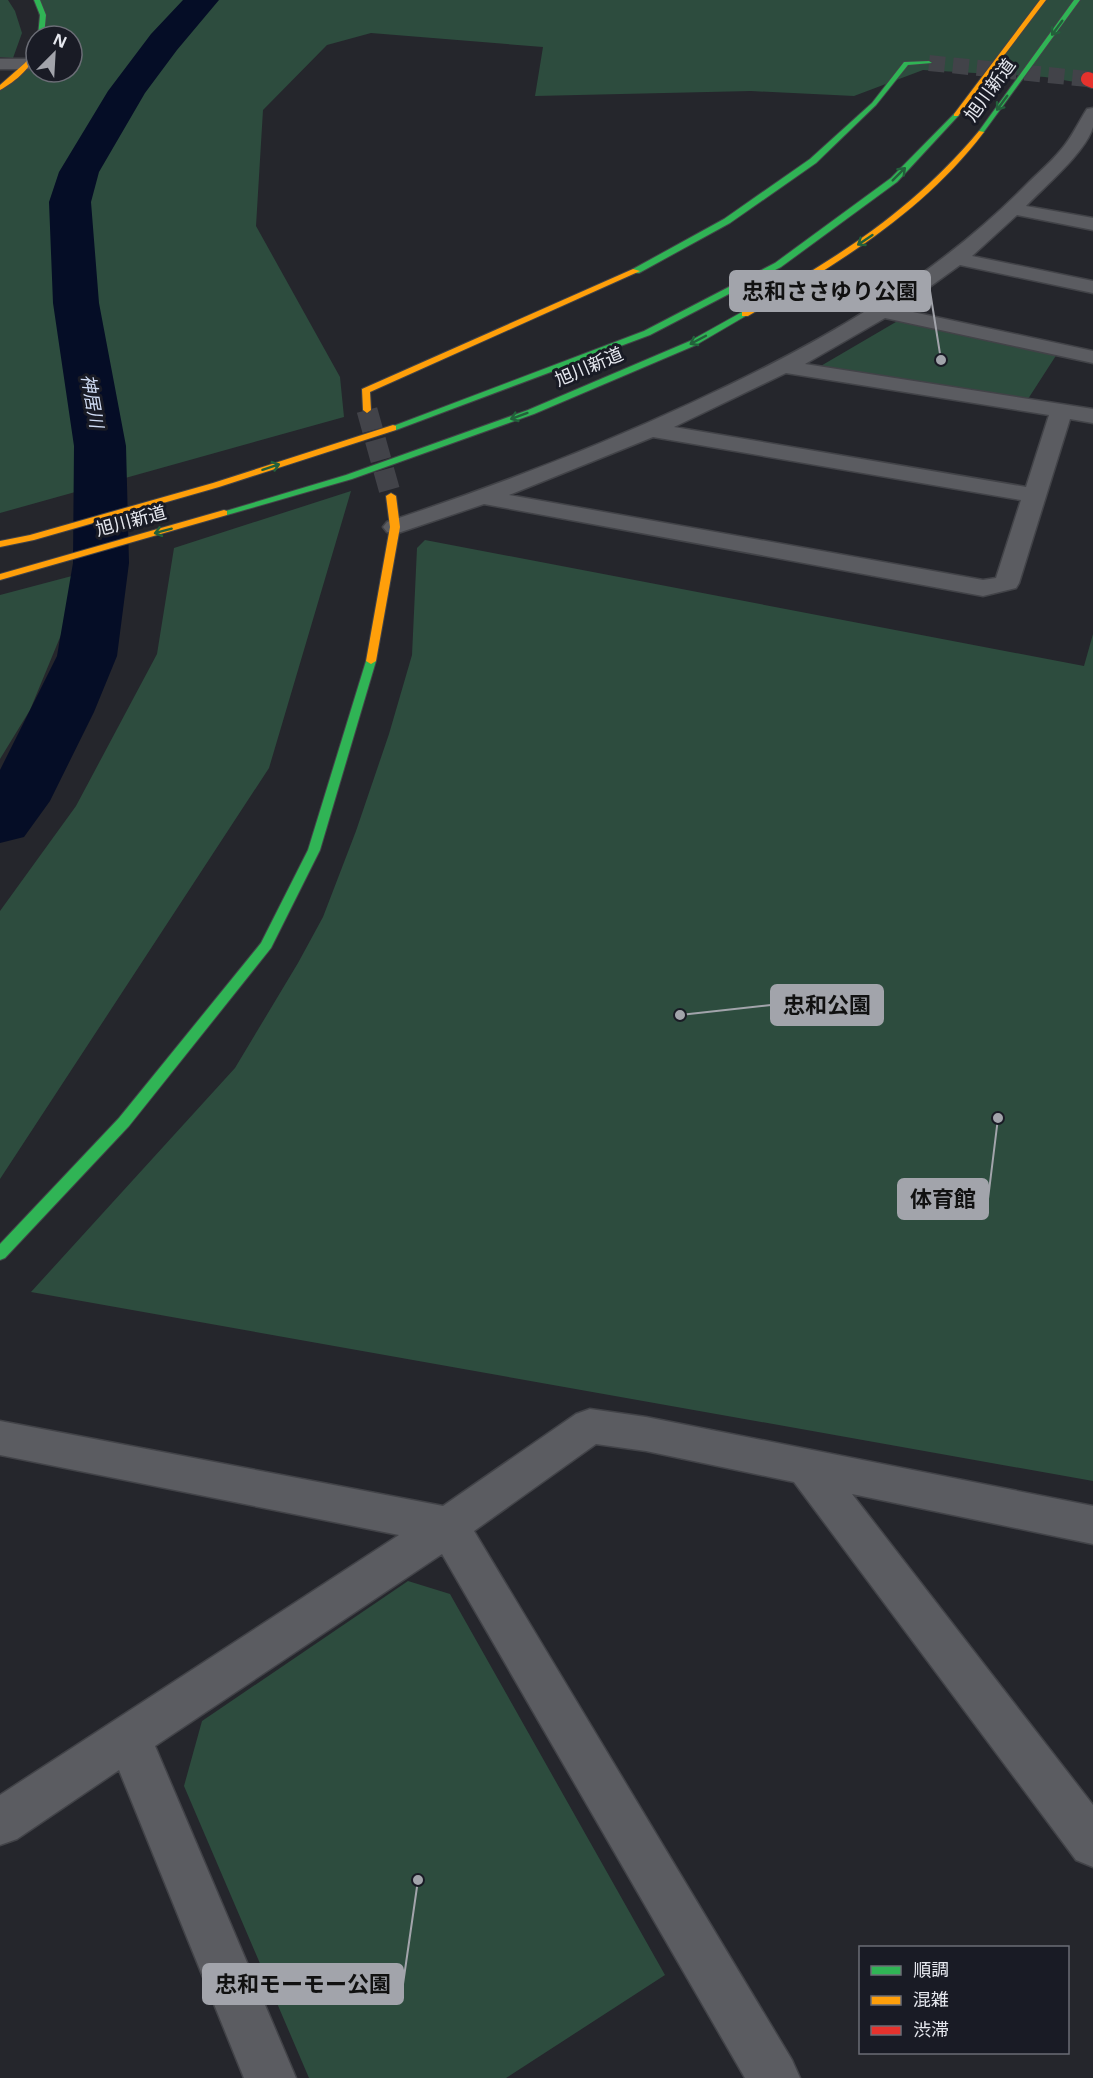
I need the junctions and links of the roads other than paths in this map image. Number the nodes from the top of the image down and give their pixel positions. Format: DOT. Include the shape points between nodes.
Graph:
graph roads {
  1 [pos="37,0"];
  2 [pos="1043,0"];
  3 [pos="1077,0"];
  4 [pos="42,24"];
  5 [pos="929,63"];
  6 [pos="0,64"];
  7 [pos="24,64"];
  8 [pos="24,67"];
  9 [pos="0,88"];
  10 [pos="1093,113"];
  11 [pos="1015,209"];
  12 [pos="1093,224"];
  13 [pos="957,259"];
  14 [pos="1093,287"];
  15 [pos="882,311"];
  16 [pos="1093,357"];
  17 [pos="785,367"];
  18 [pos="367,410"];
  19 [pos="1060,411"];
  20 [pos="1093,416"];
  21 [pos="652,430"];
  22 [pos="1033,495"];
  23 [pos="391,496"];
  24 [pos="487,498"];
  25 [pos="395,527"];
  26 [pos="0,544"];
  27 [pos="0,577"];
  28 [pos="0,1254"];
  29 [pos="0,1438"];
  30 [pos="806,1466"];
  31 [pos="1093,1525"];
  32 [pos="448,1526"];
  33 [pos="128,1737"];
  34 [pos="0,1822"];
  35 [pos="1093,1843"];
  36 [pos="270,2078"];
  37 [pos="774,2078"];
  1 -- 4 [label="main road"];
  26 -- 2 [label="main road, 旭川新道, one-way" via="216,485 421,419 647,333 778,265 894,180 952,120"];
  3 -- 27 [label="main road, 旭川新道, one-way" via="974,143 933,186 883,228 808,278 702,337 531,412 349,477"];
  5 -- 18 [label="main road" via="906,63 874,104 813,161 727,221 630,274 365,391"];
  6 -- 7 [label="street"];
  8 -- 9 [label="main road"];
  10 -- 11 [label="street" via="1076,154"];
  11 -- 12 [label="street"];
  11 -- 13 [label="street"];
  13 -- 14 [label="street"];
  13 -- 15 [label="street"];
  15 -- 16 [label="street"];
  15 -- 17 [label="street"];
  17 -- 19 [label="street"];
  17 -- 21 [label="street"];
  19 -- 20 [label="street"];
  19 -- 22 [label="street"];
  21 -- 22 [label="street"];
  21 -- 24 [label="street"];
  22 -- 24 [label="street" via="1007,583 983,588"];
  23 -- 25 [label="main road"];
  24 -- 25 [label="street"];
  25 -- 28 [label="main road" via="369,674 314,850 266,945 124,1122"];
  29 -- 32 [label="street"];
  30 -- 31 [label="street"];
  30 -- 32 [label="street" via="590,1426"];
  30 -- 35 [label="street"];
  32 -- 33 [label="street"];
  32 -- 37 [label="street"];
  33 -- 34 [label="street"];
  33 -- 36 [label="street"];
}
